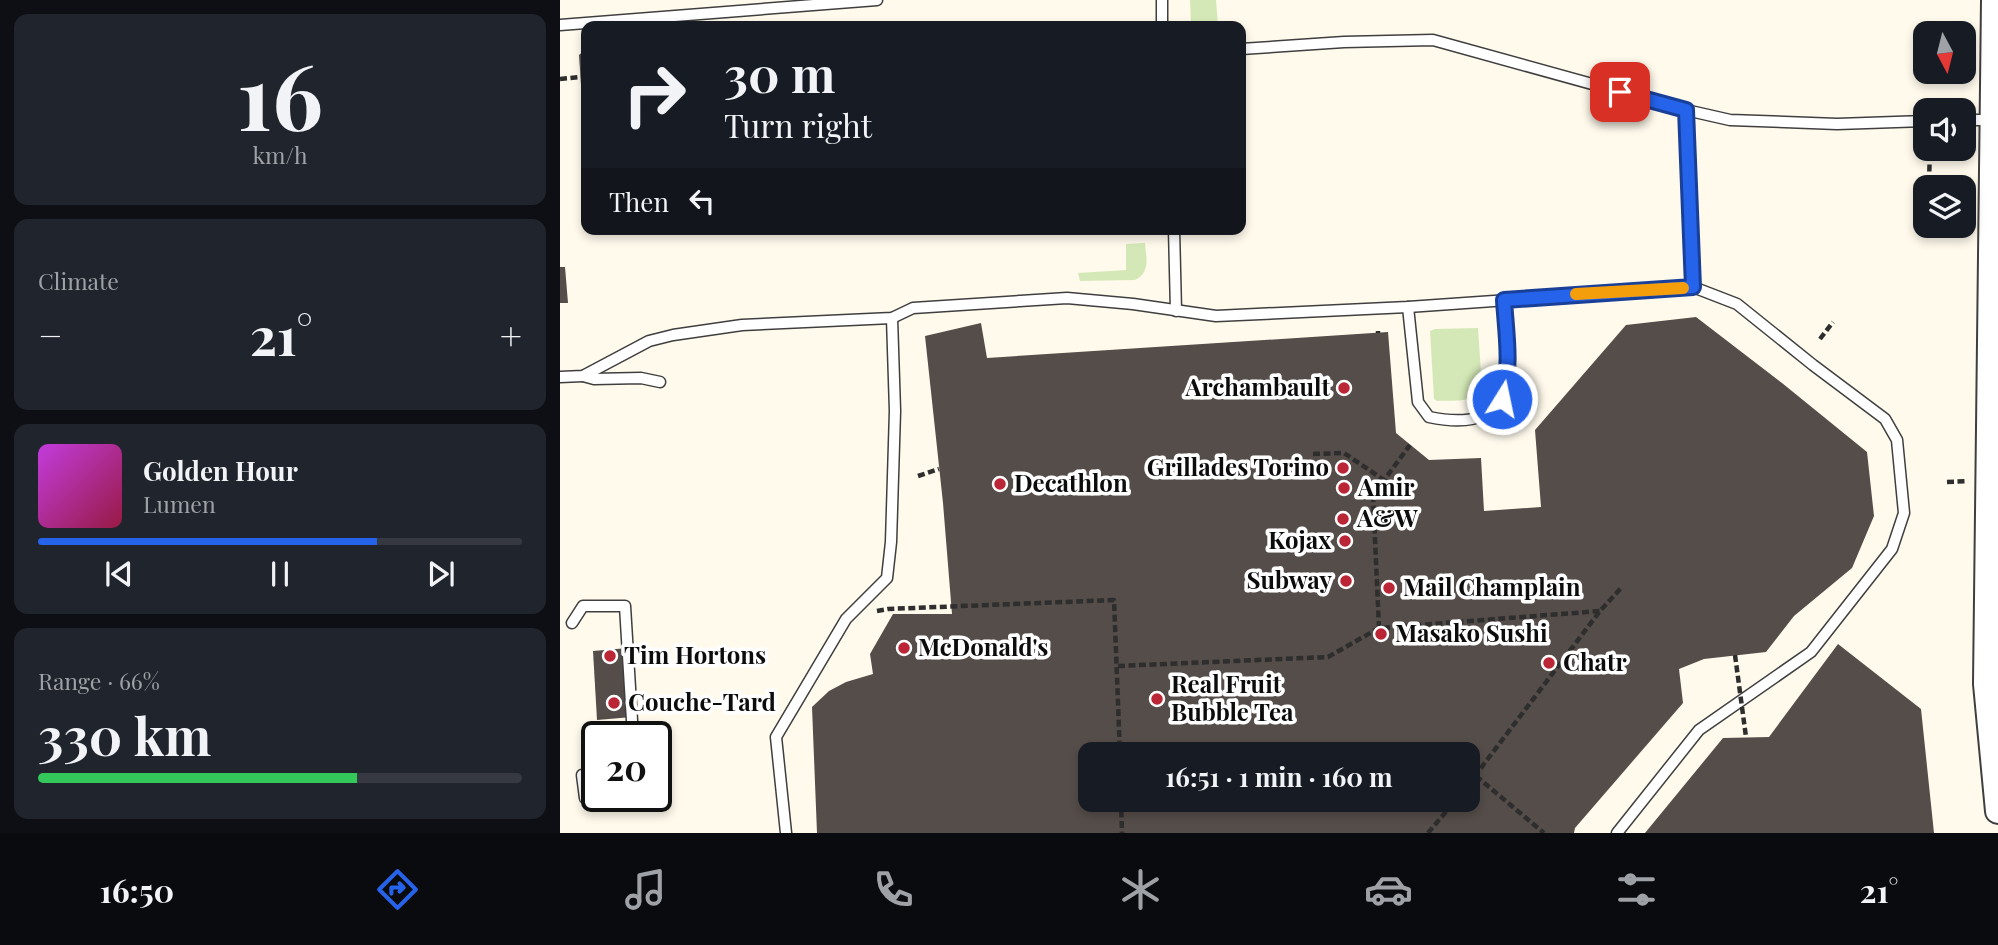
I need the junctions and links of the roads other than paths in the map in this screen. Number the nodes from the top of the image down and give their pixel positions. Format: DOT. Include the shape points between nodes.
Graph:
graph roads {
  1 [pos="877,0"];
  2 [pos="1162,0"];
  3 [pos="1994,0"];
  4 [pos="611,21"];
  5 [pos="1162,21"];
  6 [pos="581,23"];
  7 [pos="560,25"];
  8 [pos="1246,49"];
  9 [pos="1686,110"];
  10 [pos="1976,120"];
  11 [pos="1996,120"];
  12 [pos="1913,121"];
  13 [pos="1174,235"];
  14 [pos="1693,287"];
  15 [pos="1504,300"];
  16 [pos="1408,307"];
  17 [pos="1175,311"];
  18 [pos="892,318"];
  19 [pos="583,376"];
  20 [pos="560,377"];
  21 [pos="660,382"];
  22 [pos="572,623"];
  23 [pos="632,721"];
  24 [pos="1998,811"];
  25 [pos="786,833"];
  26 [pos="1617,833"];
  1 -- 4 [label="lane"];
  2 -- 5 [label="lane"];
  3 -- 11 [label="street"];
  6 -- 7 [label="lane"];
  8 -- 9 [label="lane" via="1433,40"];
  9 -- 12 [label="lane" via="1730,120"];
  9 -- 14 [label="lane"];
  10 -- 11 [label="lane"];
  11 -- 24 [label="street" via="1986,684"];
  13 -- 17 [label="lane"];
  14 -- 15 [label="lane"];
  14 -- 26 [label="lane" via="1737,304 1885,419 1898,440 1904,513 1892,549 1811,652 1699,730"];
  15 -- 16 [label="lane"];
  15 -- 16 [label="lane" via="1508,374 1502,399 1475,419 1451,421 1429,417 1418,402"];
  16 -- 17 [label="lane" via="1216,316"];
  17 -- 18 [label="lane" via="1067,298 913,308"];
  18 -- 19 [label="lane" via="742,325 673,335 649,341"];
  18 -- 25 [label="lane" via="895,411 887,578 846,619 776,737"];
  19 -- 20 [label="lane"];
  19 -- 21 [label="lane"];
  22 -- 23 [label="lane" via="583,606 625,606"];
}
